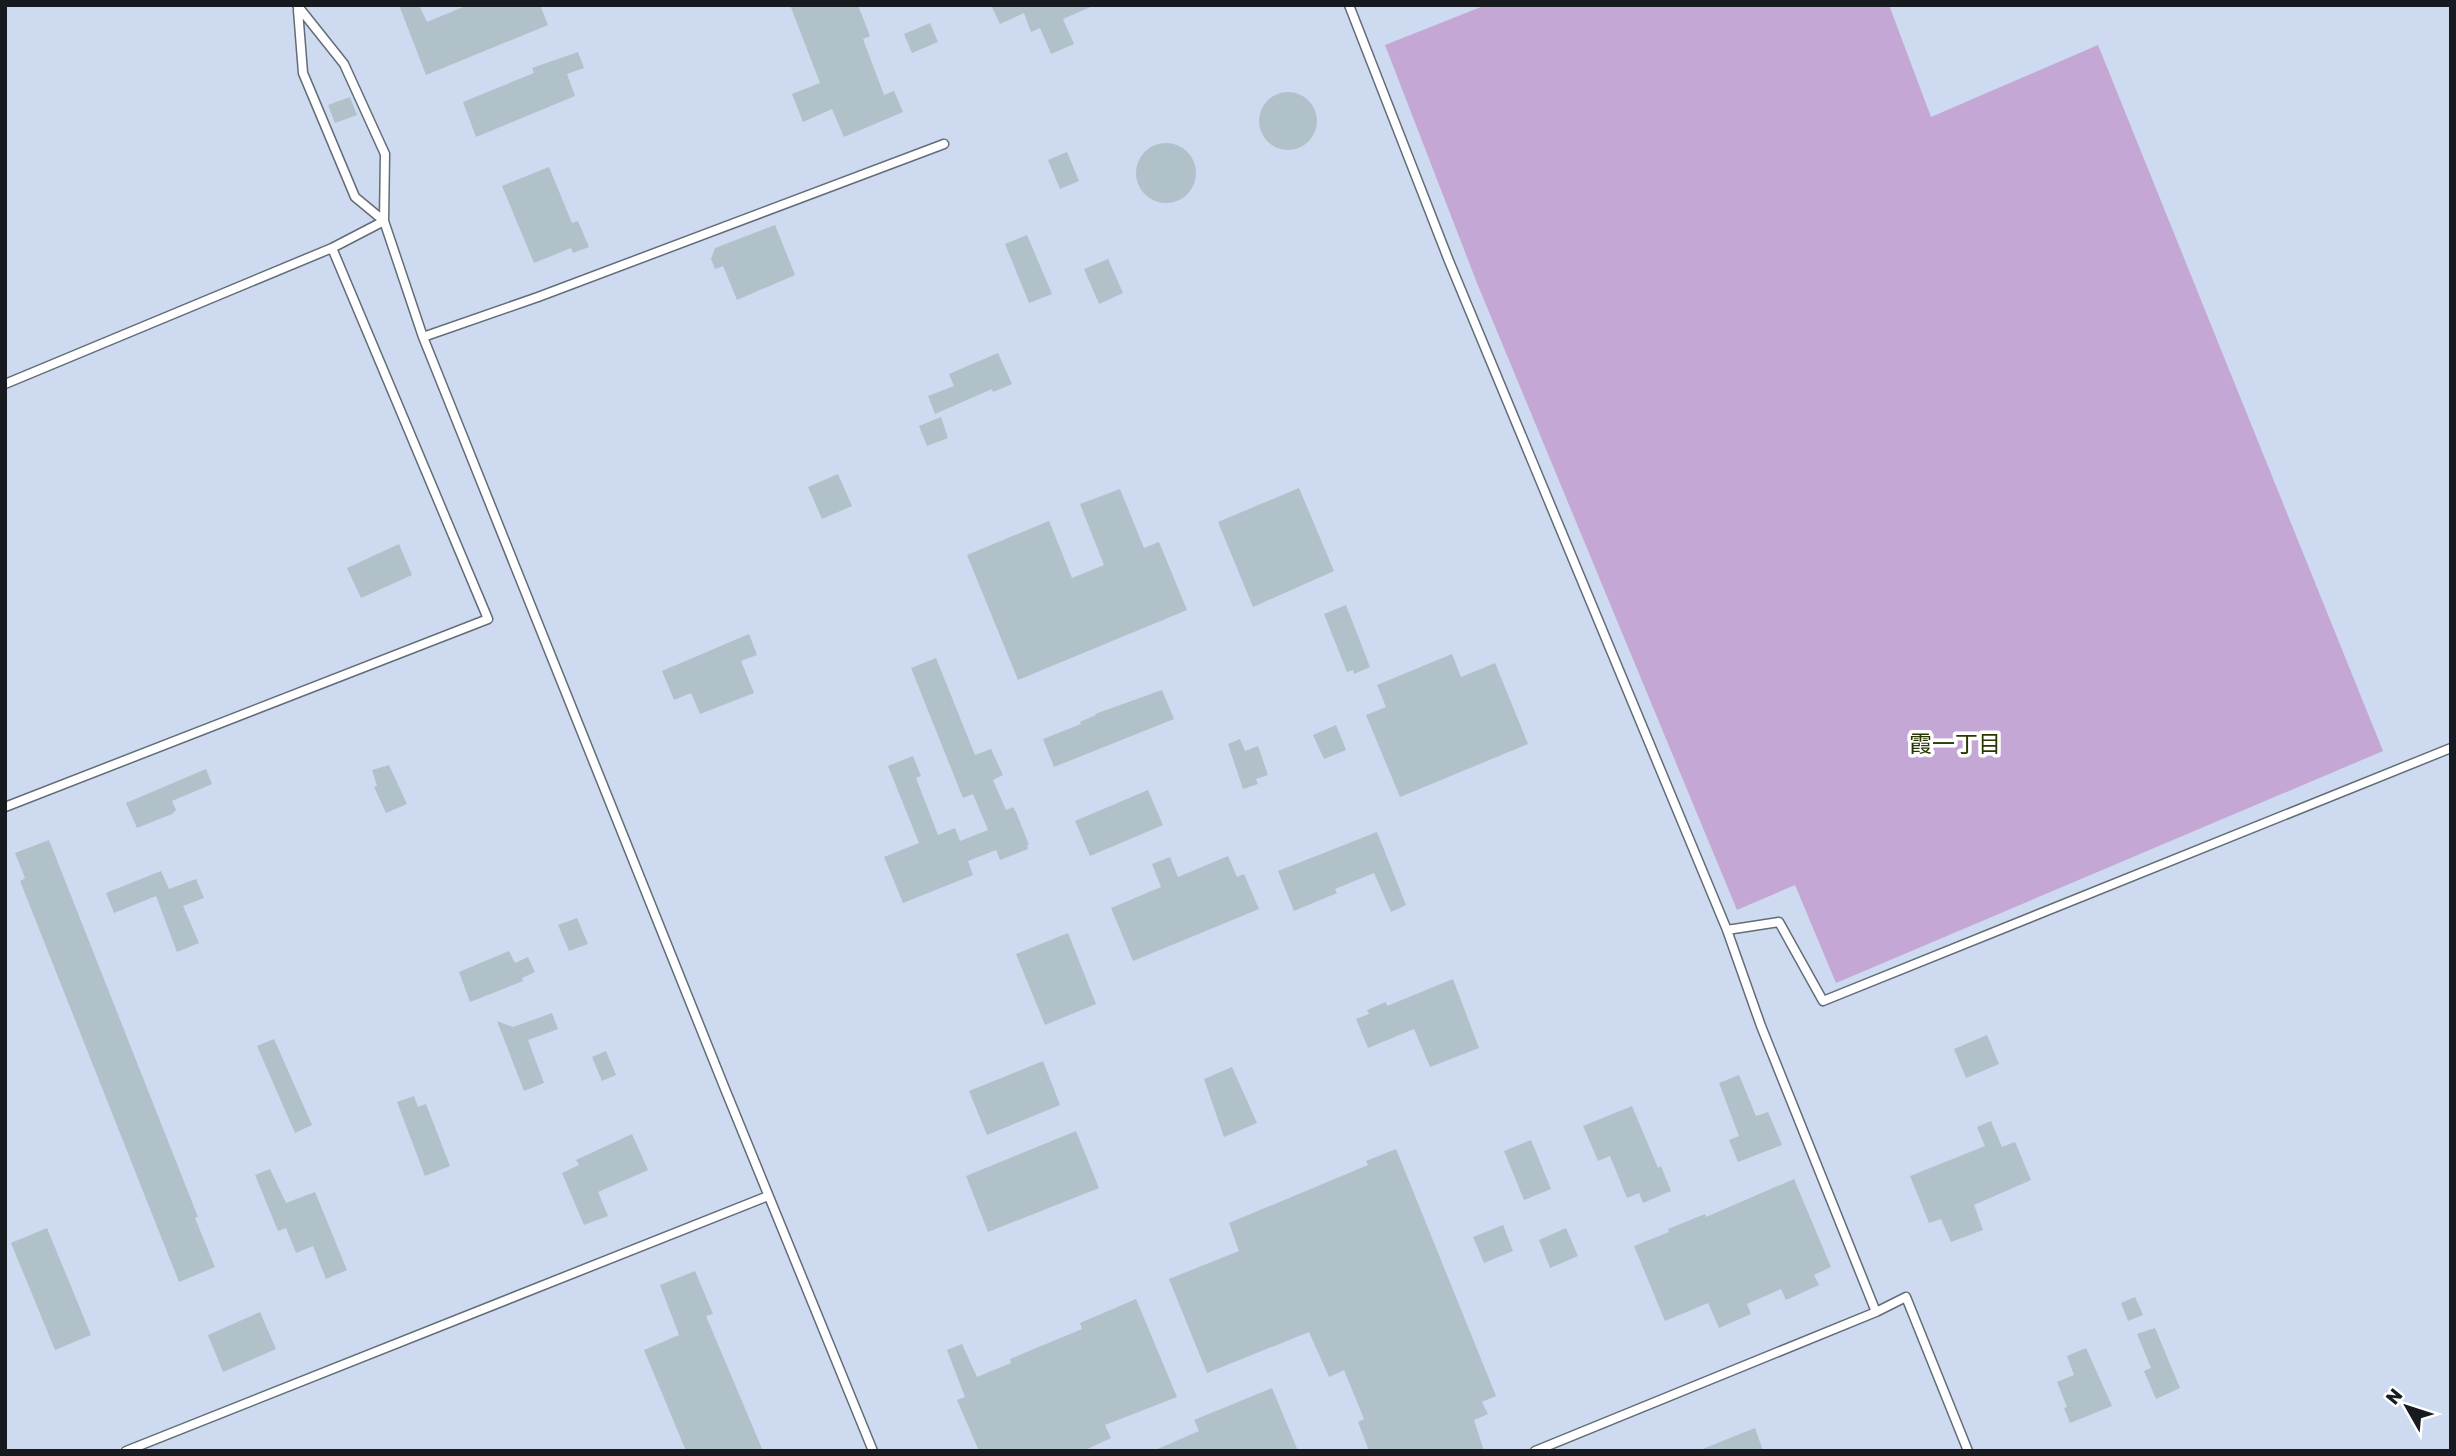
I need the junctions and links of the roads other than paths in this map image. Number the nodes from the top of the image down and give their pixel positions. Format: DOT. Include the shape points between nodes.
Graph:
graph roads {
  1 [pos="1349,5"];
  2 [pos="298,7"];
  3 [pos="943,144"];
  4 [pos="384,221"];
  5 [pos="332,248"];
  6 [pos="423,337"];
  7 [pos="5,384"];
  8 [pos="2451,748"];
  9 [pos="5,807"];
  10 [pos="1727,930"];
  11 [pos="768,1196"];
  12 [pos="1876,1312"];
  13 [pos="126,1451"];
  14 [pos="873,1451"];
  15 [pos="1535,1451"];
  16 [pos="1968,1451"];
  1 -- 10 [label="lane" via="1449,261"];
  2 -- 4 [label="lane" via="303,73 355,197"];
  2 -- 4 [label="lane" via="344,64 385,154"];
  3 -- 6 [label="lane"];
  4 -- 5 [label="lane"];
  4 -- 6 [label="lane"];
  5 -- 7 [label="lane"];
  5 -- 9 [label="lane" via="488,619"];
  6 -- 11 [label="lane"];
  8 -- 10 [label="lane" via="1823,1001 1779,922"];
  10 -- 12 [label="lane"];
  11 -- 13 [label="lane"];
  11 -- 14 [label="lane"];
  12 -- 15 [label="lane"];
  12 -- 16 [label="lane" via="1906,1297"];
}
